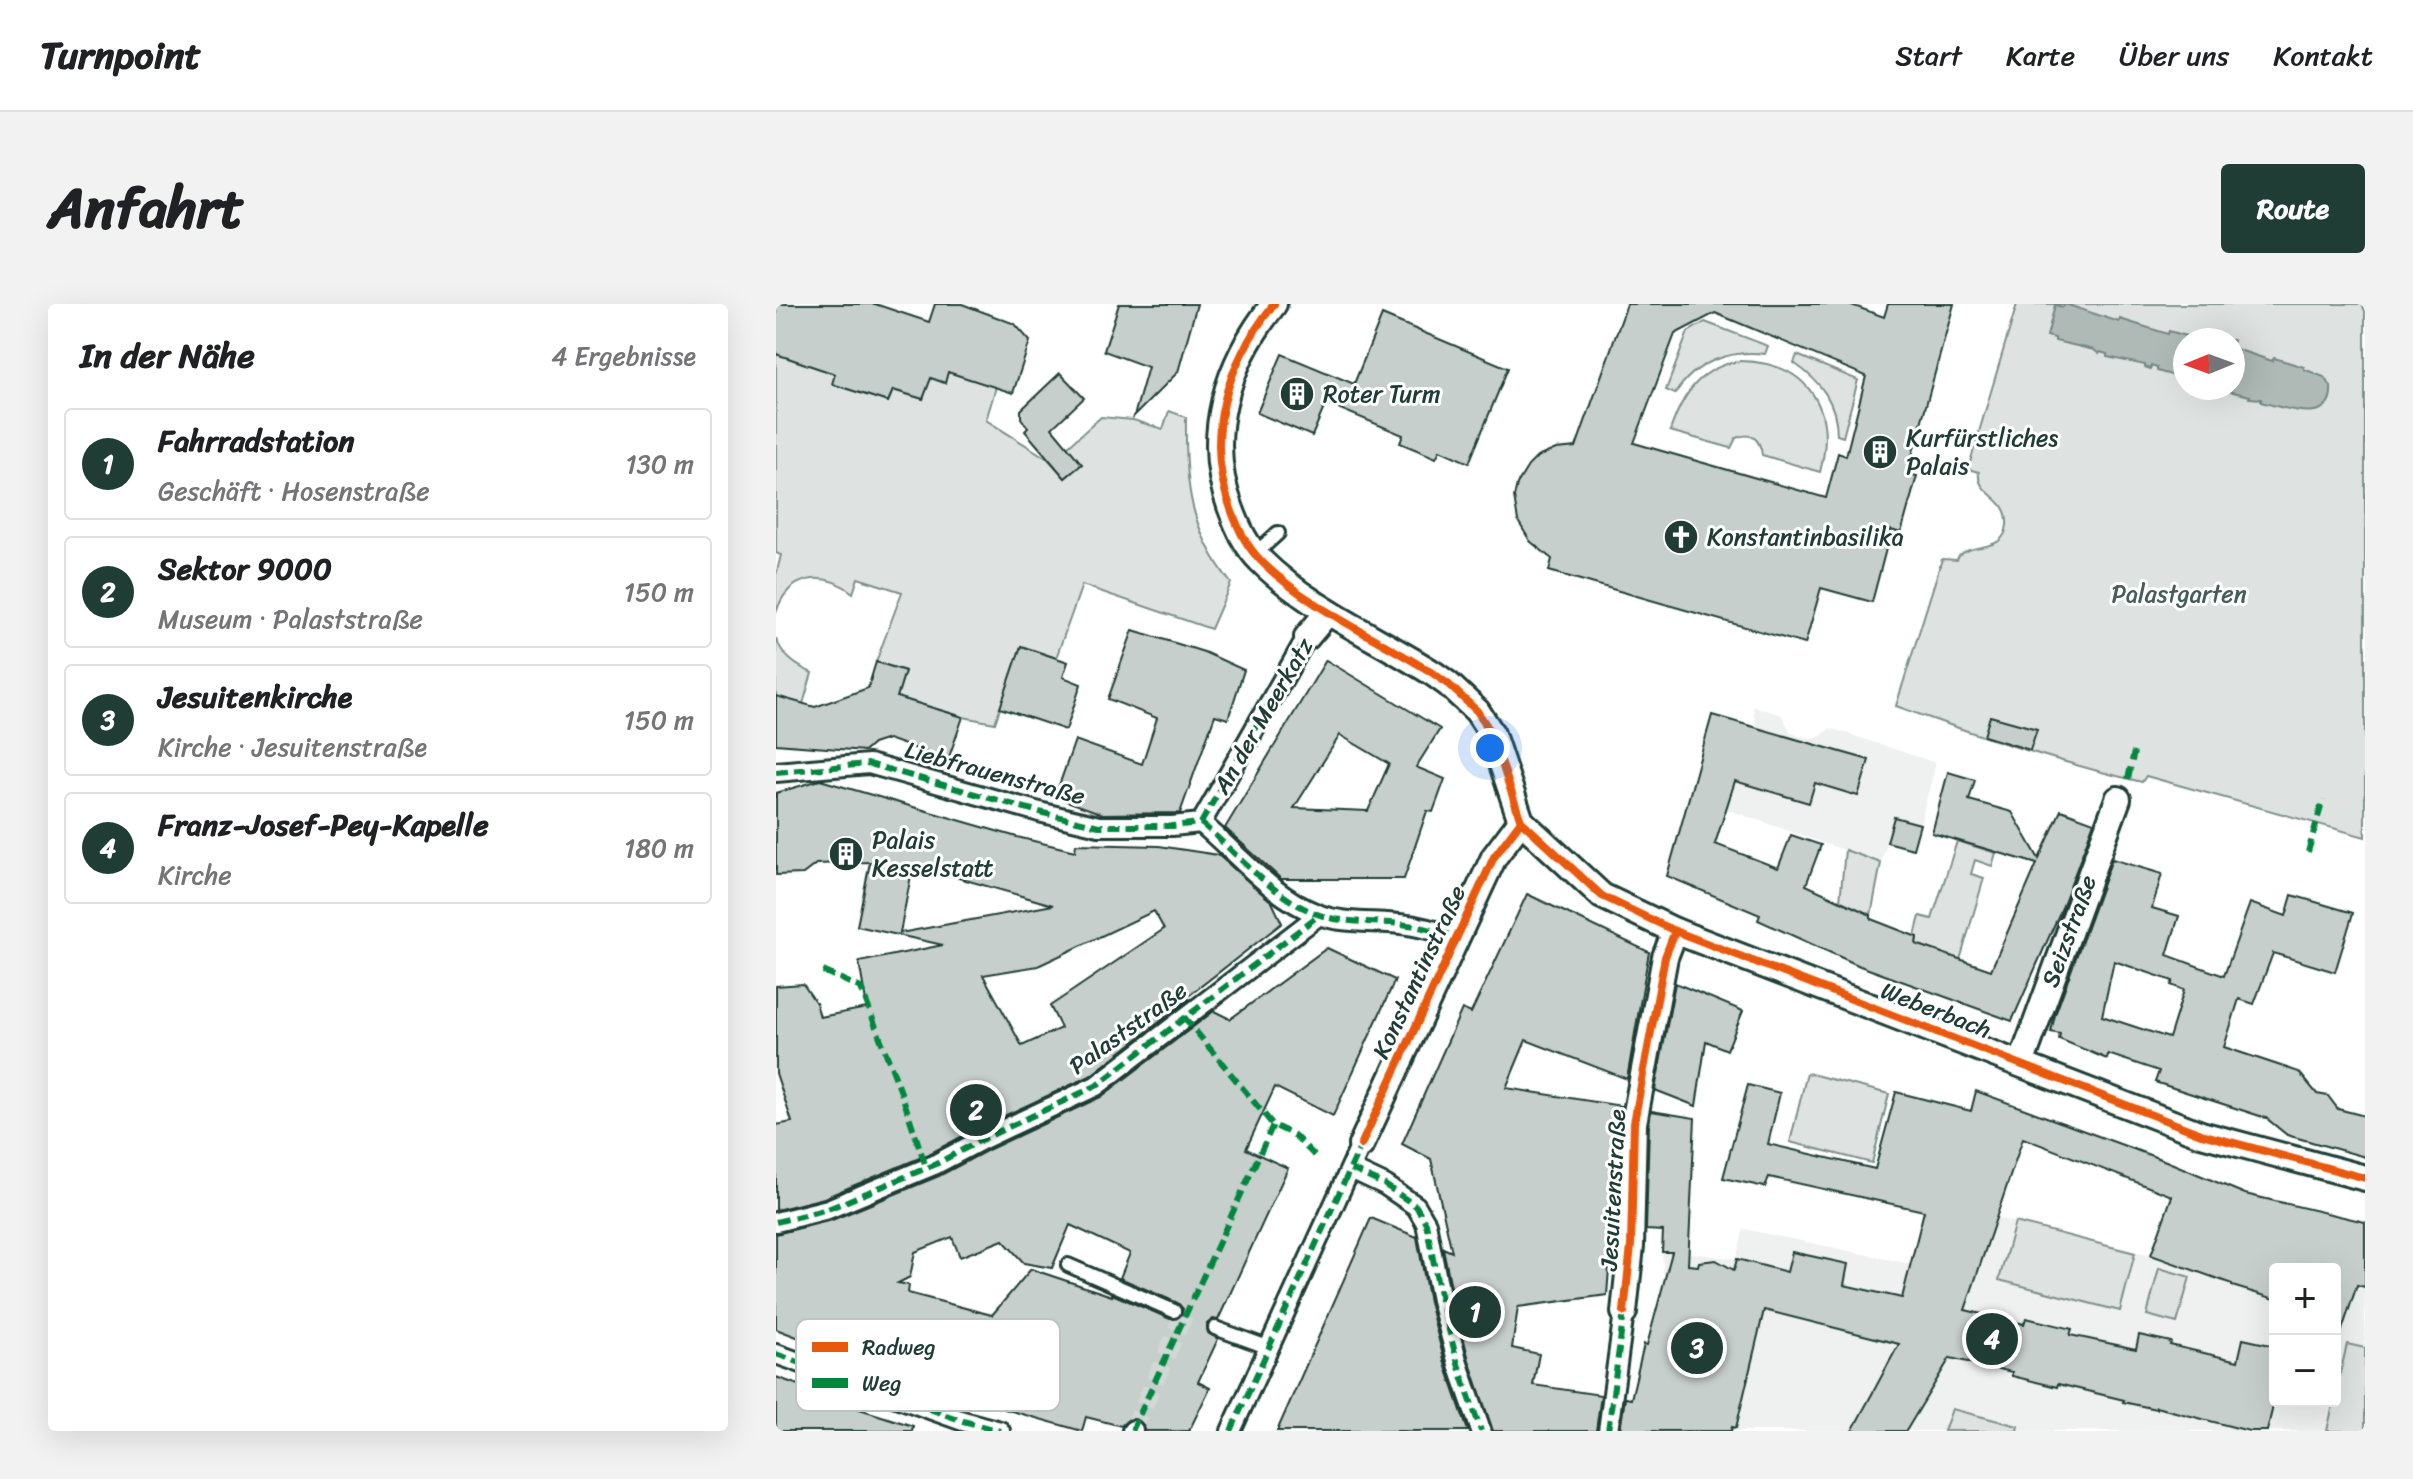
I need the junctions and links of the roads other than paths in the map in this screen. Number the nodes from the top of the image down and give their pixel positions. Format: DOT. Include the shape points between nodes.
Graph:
graph roads {
  1 [pos="1274,304"];
  2 [pos="1278,533"];
  3 [pos="1255,554"];
  4 [pos="1328,612"];
  5 [pos="1307,637"];
  6 [pos="776,772"];
  7 [pos="2118,799"];
  8 [pos="1521,821"];
  9 [pos="1201,823"];
  10 [pos="1319,915"];
  11 [pos="1675,931"];
  12 [pos="1456,936"];
  13 [pos="2021,1064"];
  14 [pos="1361,1145"];
  15 [pos="1351,1169"];
  16 [pos="2365,1178"];
  17 [pos="776,1222"];
  18 [pos="1068,1265"];
  19 [pos="1174,1311"];
  20 [pos="1624,1312"];
  21 [pos="1215,1328"];
  22 [pos="1270,1348"];
  23 [pos="776,1354"];
  24 [pos="796,1361"];
  25 [pos="935,1411"];
  26 [pos="1000,1431"];
  27 [pos="1231,1431"];
  28 [pos="1481,1431"];
  29 [pos="1608,1431"];
  1 -- 3 [label="street" via="1233,375 1221,411 1217,450 1226,495"];
  2 -- 3 [label="lane"];
  3 -- 4 [label="street"];
  4 -- 5 [label="street, An der Meerkatz"];
  4 -- 8 [label="street" via="1434,674 1477,711 1492,734"];
  5 -- 9 [label="street, An der Meerkatz"];
  6 -- 9 [label="street, Liebfrauenstraße" via="869,764 1099,826"];
  7 -- 13 [label="street, Seizstraße"];
  8 -- 11 [label="street, Weberbach" via="1602,896"];
  8 -- 12 [label="street, Konstantinstraße" via="1494,857"];
  9 -- 10 [label="street" via="1274,889"];
  10 -- 12 [label="street" via="1408,924"];
  10 -- 17 [label="street, Palaststraße" via="1096,1086 934,1165 828,1209"];
  11 -- 13 [label="street, Weberbach"];
  11 -- 20 [label="street, Jesuitenstraße" via="1665,957 1634,1123"];
  12 -- 14 [label="street, Konstantinstraße"];
  13 -- 16 [label="street, Weberbach" via="2201,1134"];
  14 -- 15 [label="street, Konstantinstraße"];
  15 -- 22 [label="street, Konstantinstraße"];
  15 -- 28 [label="street" via="1416,1206 1426,1223 1441,1300"];
  18 -- 19 [label="lane"];
  20 -- 29 [label="street, Jesuitenstraße"];
  21 -- 22 [label="lane"];
  22 -- 27 [label="street, Konstantinstraße"];
  23 -- 24 [label="street"];
  25 -- 26 [label="street"];
}
